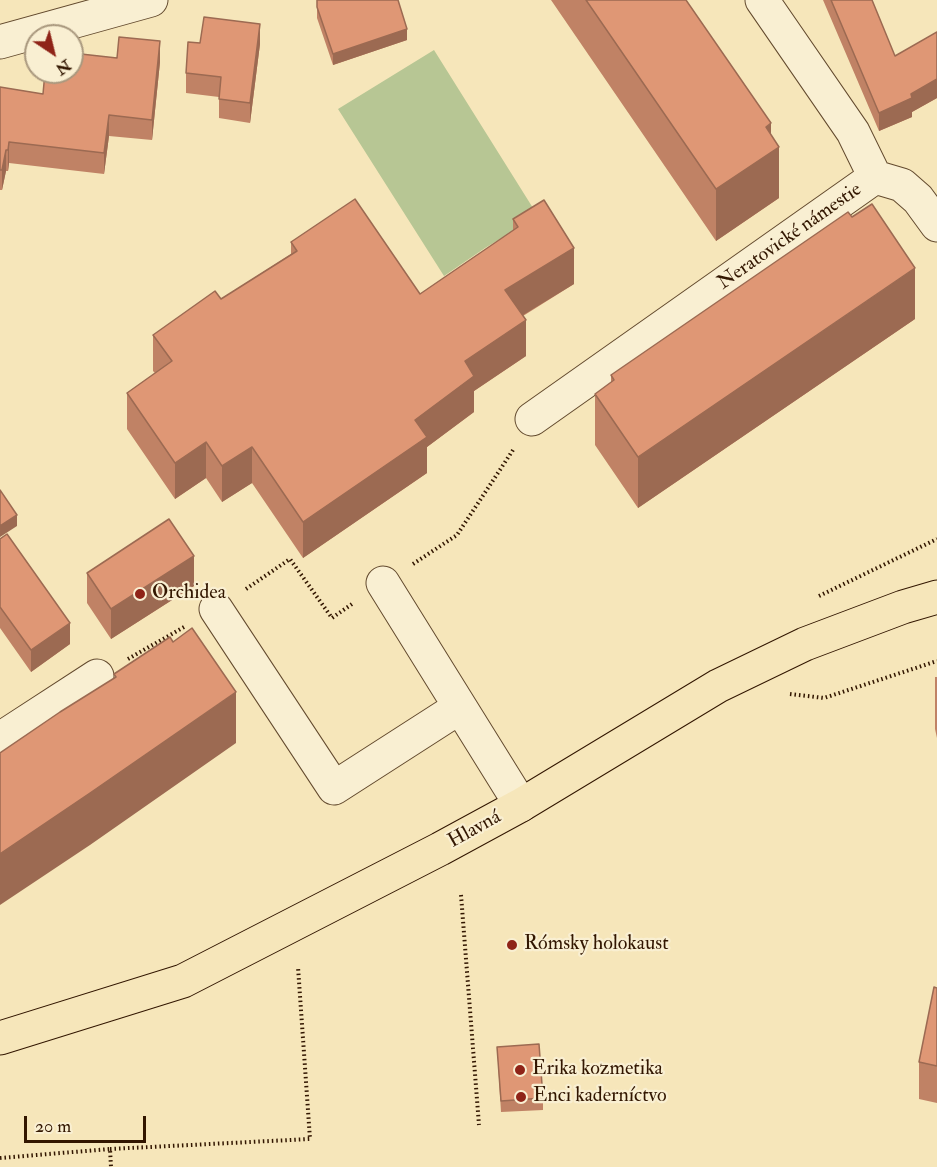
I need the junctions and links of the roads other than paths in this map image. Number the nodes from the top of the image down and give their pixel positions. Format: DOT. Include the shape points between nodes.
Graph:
graph roads {
  1 [pos="151,0"];
  2 [pos="762,0"];
  3 [pos="0,42"];
  4 [pos="875,177"];
  5 [pos="928,202"];
  6 [pos="937,225"];
  7 [pos="532,419"];
  8 [pos="383,583"];
  9 [pos="937,597"];
  10 [pos="216,609"];
  11 [pos="97,676"];
  12 [pos="460,707"];
  13 [pos="0,739"];
  14 [pos="521,805"];
  15 [pos="0,1038"];
  1 -- 3 [label="street"];
  2 -- 4 [label="street, Neratovické námestie" via="854,132"];
  4 -- 5 [label="street" via="902,185"];
  4 -- 7 [label="street, Neratovické námestie"];
  5 -- 6 [label="street"];
  8 -- 12 [label="street"];
  9 -- 14 [label="main road, Hlavná" via="805,644 718,686"];
  10 -- 12 [label="street" via="334,788"];
  11 -- 13 [label="street"];
  12 -- 14 [label="street"];
  14 -- 15 [label="main road, Hlavná" via="183,981"];
}
